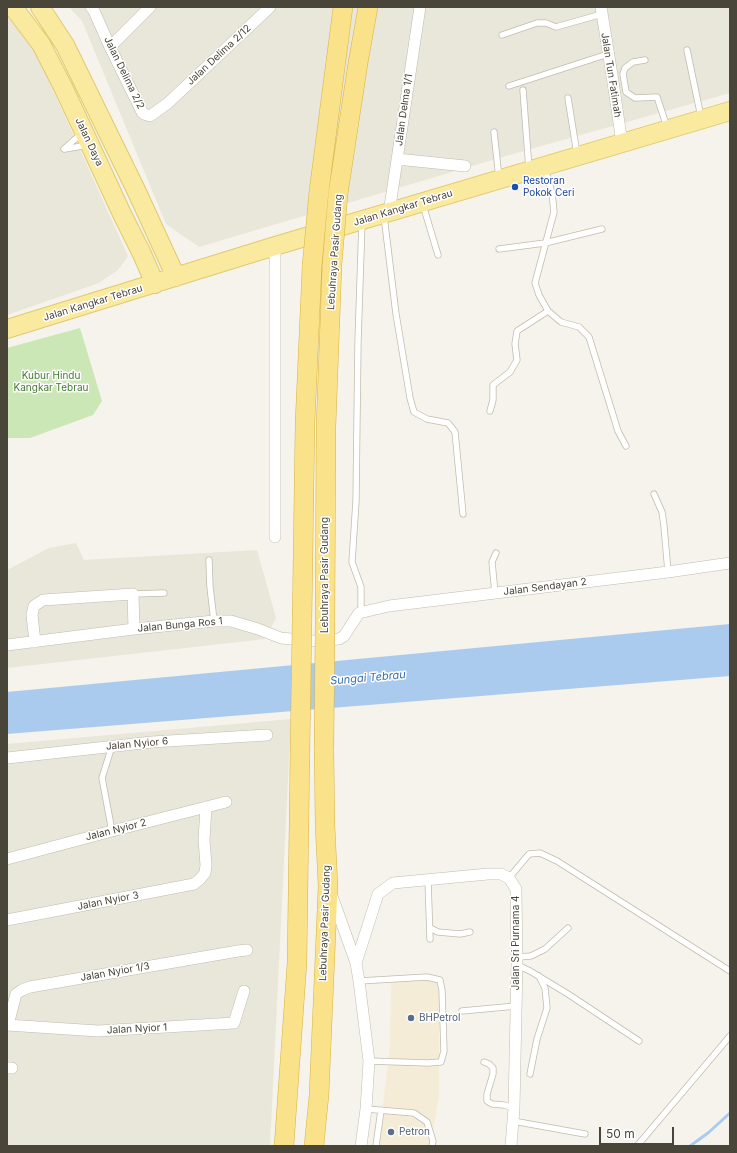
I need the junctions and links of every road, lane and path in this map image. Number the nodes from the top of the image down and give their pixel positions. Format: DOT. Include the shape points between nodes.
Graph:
graph roads {
  1 [pos="13,7"];
  2 [pos="40,7"];
  3 [pos="91,7"];
  4 [pos="150,7"];
  5 [pos="270,7"];
  6 [pos="343,7"];
  7 [pos="368,7"];
  8 [pos="420,7"];
  9 [pos="601,11"];
  10 [pos="502,35"];
  11 [pos="110,47"];
  12 [pos="687,50"];
  13 [pos="608,54"];
  14 [pos="644,60"];
  15 [pos="618,74"];
  16 [pos="509,86"];
  17 [pos="63,87"];
  18 [pos="523,90"];
  19 [pos="87,91"];
  20 [pos="568,98"];
  21 [pos="168,103"];
  22 [pos="730,111"];
  23 [pos="701,120"];
  24 [pos="668,130"];
  25 [pos="494,132"];
  26 [pos="622,143"];
  27 [pos="577,157"];
  28 [pos="397,159"];
  29 [pos="465,166"];
  30 [pos="536,169"];
  31 [pos="499,180"];
  32 [pos="422,202"];
  33 [pos="386,213"];
  34 [pos="362,221"];
  35 [pos="602,229"];
  36 [pos="545,244"];
  37 [pos="275,246"];
  38 [pos="163,248"];
  39 [pos="499,249"];
  40 [pos="142,254"];
  41 [pos="438,255"];
  42 [pos="220,263"];
  43 [pos="176,277"];
  44 [pos="155,284"];
  45 [pos="121,294"];
  46 [pos="548,311"];
  47 [pos="7,329"];
  48 [pos="490,412"];
  49 [pos="626,446"];
  50 [pos="654,494"];
  51 [pos="463,514"];
  52 [pos="275,537"];
  53 [pos="496,553"];
  54 [pos="208,560"];
  55 [pos="730,563"];
  56 [pos="668,572"];
  57 [pos="164,593"];
  58 [pos="495,593"];
  59 [pos="133,594"];
  60 [pos="361,612"];
  61 [pos="214,621"];
  62 [pos="134,629"];
  63 [pos="35,642"];
  64 [pos="7,645"];
  65 [pos="267,735"];
  66 [pos="112,746"];
  67 [pos="7,758"];
  68 [pos="226,802"];
  69 [pos="206,807"];
  70 [pos="112,831"];
  71 [pos="7,859"];
  72 [pos="509,878"];
  73 [pos="428,880"];
  74 [pos="328,886"];
  75 [pos="7,920"];
  76 [pos="430,928"];
  77 [pos="568,928"];
  78 [pos="470,932"];
  79 [pos="430,939"];
  80 [pos="247,950"];
  81 [pos="517,961"];
  82 [pos="356,963"];
  83 [pos="730,971"];
  84 [pos="539,976"];
  85 [pos="359,981"];
  86 [pos="244,991"];
  87 [pos="516,1006"];
  88 [pos="462,1010"];
  89 [pos="8,1025"];
  90 [pos="730,1036"];
  91 [pos="639,1041"];
  92 [pos="369,1060"];
  93 [pos="484,1062"];
  94 [pos="530,1074"];
  95 [pos="514,1108"];
  96 [pos="366,1109"];
  97 [pos="380,1110"];
  98 [pos="513,1120"];
  99 [pos="585,1134"];
  100 [pos="284,1146"];
  101 [pos="314,1146"];
  102 [pos="361,1146"];
  103 [pos="376,1146"];
  104 [pos="432,1146"];
  105 [pos="511,1146"];
  106 [pos="637,1146"];
  1 -- 17 [label="main road, Jalan Daya" via="41,44"];
  2 -- 19 [label="main road, Jalan Daya" via="65,45"];
  3 -- 11 [label="street, Jalan Delima 2/2"];
  4 -- 11 [label="street"];
  5 -- 21 [label="street, Jalan Delima 2/12"];
  6 -- 100 [label="highway, Lebuhraya Pasir Gudang, bridge" via="312,266 306,423 297,963"];
  7 -- 74 [label="highway, Lebuhraya Pasir Gudang, bridge" via="338,194 332,265 326,427 324,750"];
  8 -- 28 [label="street, Jalan Delma 1/1"];
  9 -- 10 [label="lane" via="556,27 538,23"];
  9 -- 13 [label="street, Jalan Tun Fatimah"];
  11 -- 21 [label="street, Jalan Delima 2/2" via="144,114 150,116"];
  12 -- 23 [label="lane"];
  13 -- 15 [label="street, Jalan Tun Fatimah"];
  13 -- 16 [label="lane"];
  14 -- 15 [label="lane" via="629,64"];
  15 -- 24 [label="lane" via="630,96 657,97"];
  15 -- 26 [label="street, Jalan Tun Fatimah"];
  17 -- 19 [label="main road" via="94,137 98,138 101,131"];
  17 -- 40 [label="main road, Jalan Daya"];
  18 -- 30 [label="lane"];
  19 -- 38 [label="main road, Jalan Daya"];
  20 -- 27 [label="lane"];
  22 -- 23 [label="main road, Jalan Kangkar Tebrau"];
  23 -- 24 [label="main road, Jalan Kangkar Tebrau"];
  24 -- 26 [label="main road, Jalan Kangkar Tebrau"];
  25 -- 31 [label="lane"];
  26 -- 27 [label="main road, Jalan Kangkar Tebrau"];
  27 -- 30 [label="main road, Jalan Kangkar Tebrau"];
  28 -- 29 [label="street"];
  28 -- 33 [label="street, Jalan Delma 1/1"];
  30 -- 31 [label="main road, Jalan Kangkar Tebrau"];
  30 -- 36 [label="lane" via="552,193 554,212"];
  31 -- 32 [label="main road, Jalan Kangkar Tebrau"];
  32 -- 33 [label="main road, Jalan Kangkar Tebrau"];
  32 -- 41 [label="lane"];
  33 -- 34 [label="main road, Jalan Kangkar Tebrau"];
  33 -- 51 [label="lane" via="396,314 410,398 414,412 427,419 448,423 455,432"];
  34 -- 37 [label="main road, Jalan Kangkar Tebrau"];
  34 -- 60 [label="lane" via="356,501 352,562 361,588"];
  35 -- 36 [label="lane"];
  36 -- 39 [label="lane"];
  36 -- 46 [label="lane" via="534,283"];
  37 -- 42 [label="main road, Jalan Kangkar Tebrau"];
  37 -- 52 [label="street"];
  38 -- 42 [label="main road" via="190,262"];
  38 -- 43 [label="main road, Jalan Daya"];
  40 -- 44 [label="main road, Jalan Daya"];
  40 -- 45 [label="main road" via="141,268 136,280"];
  42 -- 43 [label="main road, Jalan Kangkar Tebrau"];
  43 -- 44 [label="main road, Jalan Kangkar Tebrau"];
  44 -- 45 [label="main road, Jalan Kangkar Tebrau"];
  45 -- 47 [label="main road, Jalan Kangkar Tebrau"];
  46 -- 48 [label="lane" via="517,332 517,360 510,372 493,385"];
  46 -- 49 [label="lane" via="561,322 579,327 589,337 618,431"];
  50 -- 56 [label="lane" via="662,512"];
  53 -- 58 [label="lane" via="492,562"];
  54 -- 61 [label="lane"];
  55 -- 56 [label="street, Jalan Sendayan 2"];
  56 -- 58 [label="street, Jalan Sendayan 2"];
  57 -- 59 [label="lane"];
  58 -- 60 [label="street, Jalan Sendayan 2" via="389,606"];
  59 -- 62 [label="street"];
  59 -- 63 [label="street" via="44,600 34,606 32,615"];
  60 -- 61 [label="street, Jalan Bunga Ros 1" via="339,639 312,641 281,638 231,621"];
  61 -- 62 [label="street, Jalan Bunga Ros 1"];
  62 -- 63 [label="street, Jalan Bunga Ros 1"];
  63 -- 64 [label="street, Jalan Bunga Ros 1"];
  65 -- 66 [label="street, Jalan Nyior 6"];
  66 -- 67 [label="street, Jalan Nyior 6"];
  66 -- 70 [label="lane" via="102,778"];
  68 -- 69 [label="street, Jalan Nyior 2"];
  69 -- 70 [label="street, Jalan Nyior 2"];
  69 -- 75 [label="street, Jalan Nyior 3" via="205,873 194,884"];
  70 -- 71 [label="street, Jalan Nyior 2"];
  72 -- 73 [label="street" via="501,874 488,874"];
  72 -- 81 [label="street, Jalan Sri Purnama 4" via="516,889"];
  72 -- 83 [label="lane" via="529,854 540,854 557,861"];
  73 -- 76 [label="lane"];
  73 -- 82 [label="street" via="393,883 378,894"];
  74 -- 82 [label="street"];
  74 -- 101 [label="highway, Lebuhraya Pasir Gudang" via="319,1095"];
  76 -- 78 [label="lane" via="438,932"];
  76 -- 79 [label="lane"];
  77 -- 81 [label="lane" via="545,949"];
  80 -- 89 [label="street, Jalan Nyior 1/3" via="22,990 16,994"];
  81 -- 84 [label="lane"];
  81 -- 87 [label="street, Jalan Sri Purnama 4"];
  82 -- 85 [label="street"];
  84 -- 91 [label="lane"];
  84 -- 94 [label="lane" via="545,988 547,1008"];
  85 -- 92 [label="street"];
  85 -- 92 [label="lane" via="427,976 440,980 442,990 444,1051 441,1062"];
  86 -- 89 [label="street, Jalan Nyior 1" via="234,1023 98,1031"];
  87 -- 88 [label="lane"];
  87 -- 95 [label="street, Jalan Sri Purnama 4"];
  90 -- 106 [label="lane"];
  92 -- 96 [label="street"];
  93 -- 95 [label="lane" via="492,1068 493,1074 487,1101"];
  95 -- 98 [label="street, Jalan Sri Purnama 4"];
  96 -- 97 [label="lane"];
  96 -- 102 [label="street"];
  97 -- 103 [label="lane"];
  97 -- 104 [label="lane" via="414,1112 427,1122"];
  98 -- 99 [label="lane"];
  98 -- 105 [label="street, Jalan Sri Purnama 4"];
}
